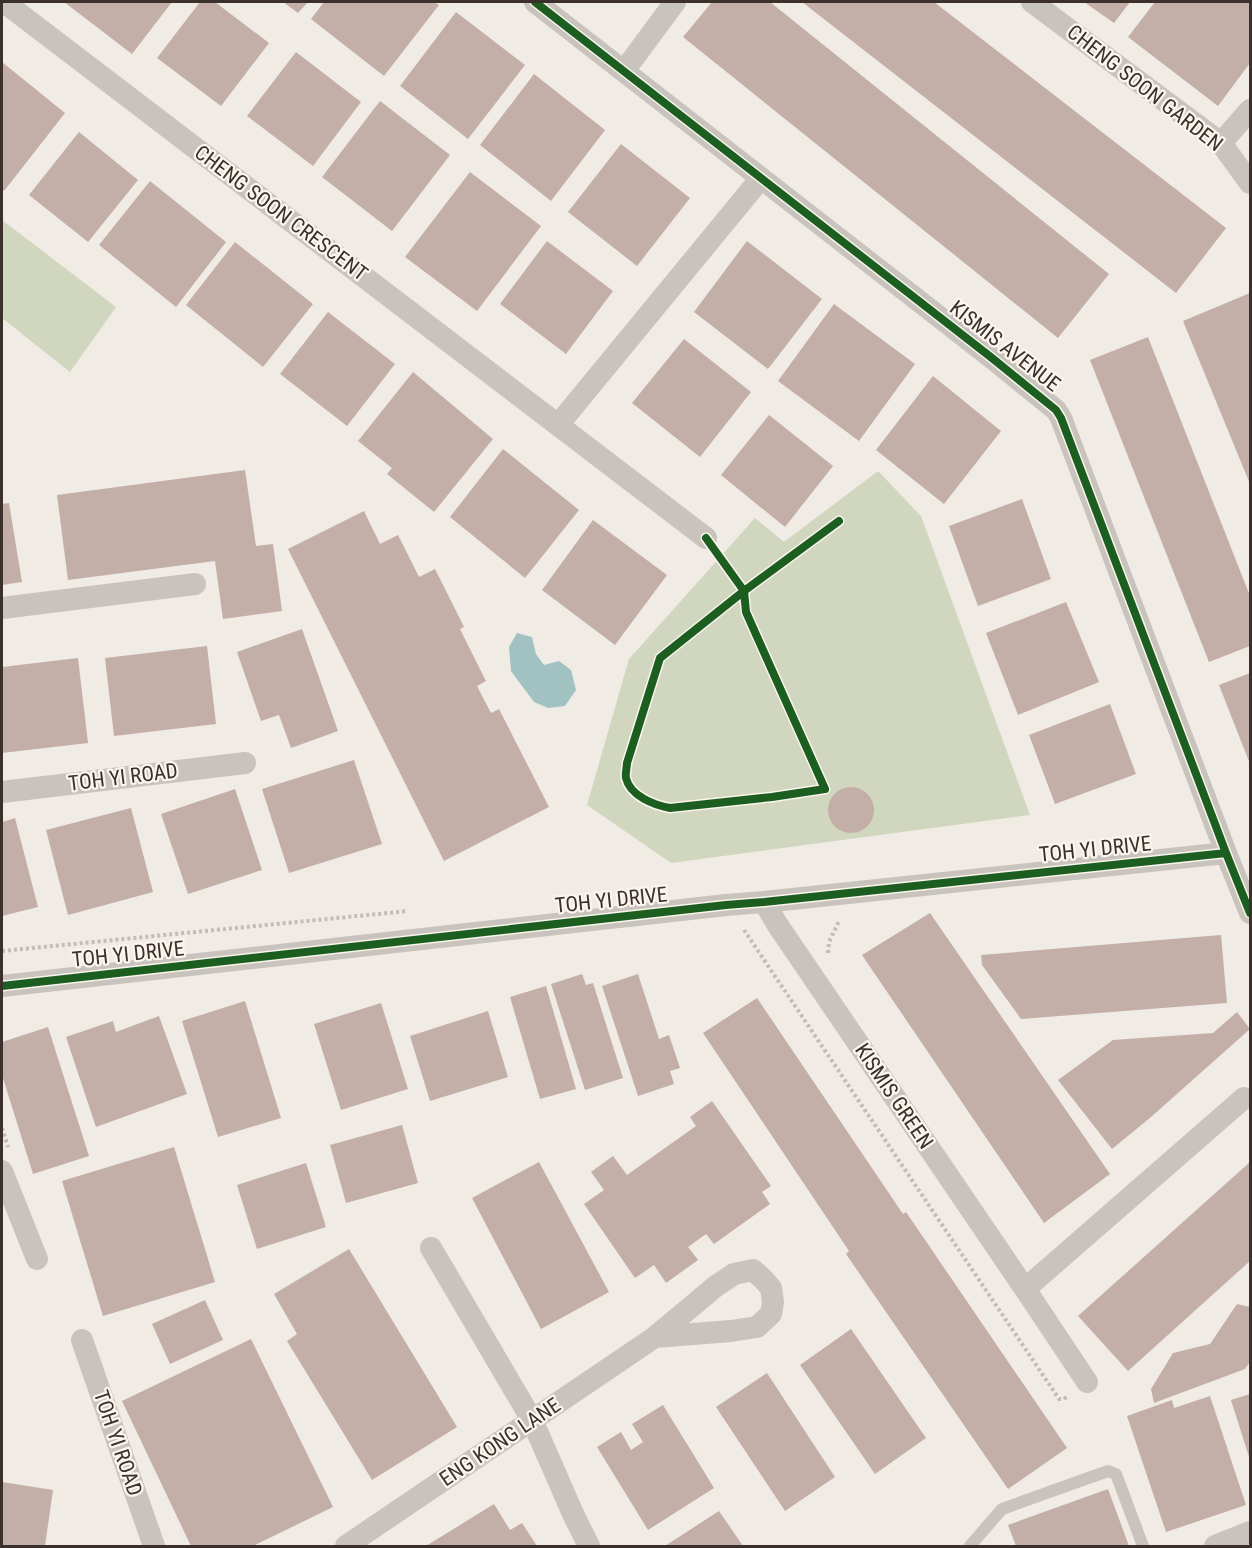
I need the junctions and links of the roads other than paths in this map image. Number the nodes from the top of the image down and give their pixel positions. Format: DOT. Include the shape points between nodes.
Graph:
graph roads {
  1 [pos="4,2"];
  2 [pos="535,2"];
  3 [pos="675,2"];
  4 [pos="1032,2"];
  5 [pos="624,70"];
  6 [pos="1251,110"];
  7 [pos="1221,143"];
  8 [pos="761,178"];
  9 [pos="1251,183"];
  10 [pos="558,425"];
  11 [pos="706,538"];
  12 [pos="195,584"];
  13 [pos="2,608"];
  14 [pos="245,763"];
  15 [pos="2,792"];
  16 [pos="1226,853"];
  17 [pos="764,902"];
  18 [pos="1251,912"];
  19 [pos="2,986"];
  20 [pos="1244,1098"];
  21 [pos="2,1171"];
  22 [pos="431,1248"];
  23 [pos="37,1259"];
  24 [pos="1025,1289"];
  25 [pos="655,1337"];
  26 [pos="82,1340"];
  27 [pos="1087,1382"];
  28 [pos="532,1420"];
  29 [pos="1251,1532"];
  30 [pos="154,1546"];
  31 [pos="346,1546"];
  32 [pos="589,1546"];
  33 [pos="970,1546"];
  34 [pos="1143,1546"];
  35 [pos="1215,1546"];
  1 -- 10 [label="street, CHENG SOON CRESCENT"];
  2 -- 5 [label="street, KISMIS AVENUE"];
  3 -- 5 [label="street"];
  4 -- 7 [label="street, CHENG SOON GARDEN"];
  5 -- 8 [label="street, KISMIS AVENUE"];
  6 -- 7 [label="street"];
  7 -- 9 [label="street, CHENG SOON GARDEN"];
  8 -- 10 [label="street"];
  8 -- 16 [label="street, KISMIS AVENUE" via="1056,410"];
  10 -- 11 [label="street, CHENG SOON CRESCENT"];
  12 -- 13 [label="street"];
  14 -- 15 [label="street, TOH YI ROAD"];
  16 -- 17 [label="street, TOH YI DRIVE"];
  16 -- 18 [label="street, KISMIS AVENUE"];
  17 -- 19 [label="street, TOH YI DRIVE"];
  17 -- 24 [label="street, KISMIS GREEN"];
  20 -- 24 [label="street"];
  21 -- 23 [label="street"];
  22 -- 28 [label="street"];
  24 -- 27 [label="street, KISMIS GREEN"];
  25 -- 25 [label="street, ENG KONG LANE" via="734,1274 753,1270 771,1288 771,1314 757,1328"];
  25 -- 28 [label="street, ENG KONG LANE"];
  26 -- 30 [label="street, TOH YI ROAD"];
  28 -- 31 [label="street, ENG KONG LANE"];
  28 -- 32 [label="street"];
  29 -- 35 [label="street"];
  33 -- 34 [label="lane" via="1002,1509 1108,1471 1116,1474"];
}
